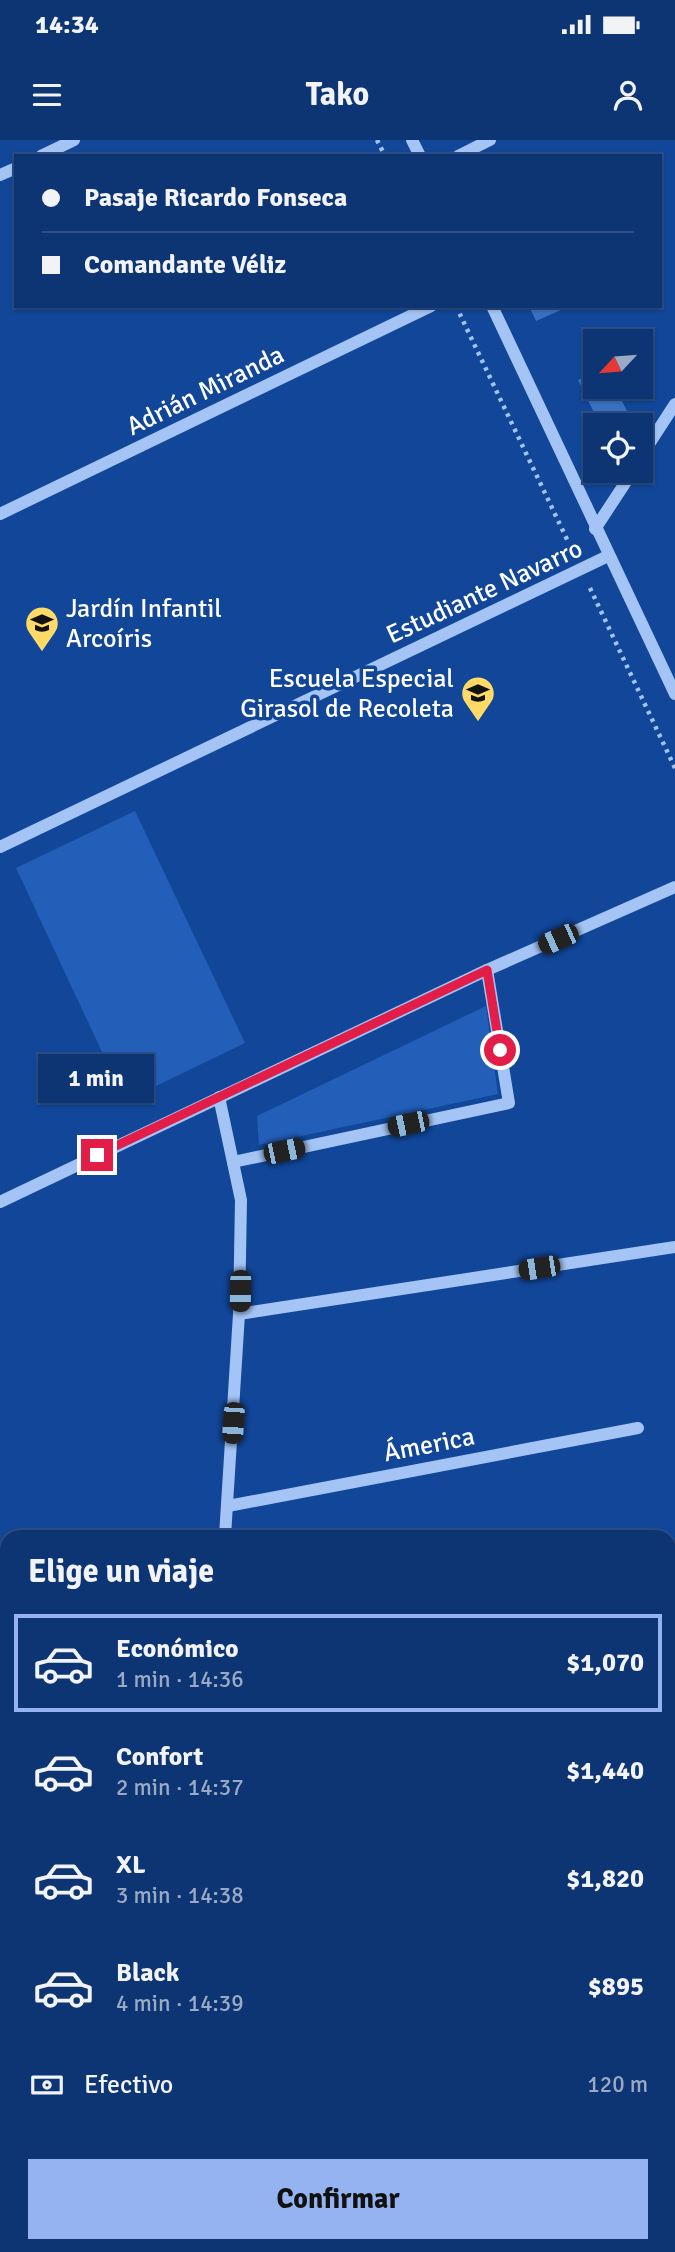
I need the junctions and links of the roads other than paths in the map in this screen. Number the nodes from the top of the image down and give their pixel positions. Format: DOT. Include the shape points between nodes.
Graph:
graph roads {
  1 [pos="74,140"];
  2 [pos="490,140"];
  3 [pos="45,154"];
  4 [pos="462,154"];
  5 [pos="427,308"];
  6 [pos="493,308"];
  7 [pos="675,404"];
  8 [pos="653,438"];
  9 [pos="625,483"];
  10 [pos="0,514"];
  11 [pos="596,529"];
  12 [pos="608,556"];
  13 [pos="675,694"];
  14 [pos="0,847"];
  15 [pos="675,887"];
  16 [pos="487,970"];
  17 [pos="219,1097"];
  18 [pos="233,1162"];
  19 [pos="0,1202"];
  20 [pos="675,1247"];
  21 [pos="239,1314"];
  22 [pos="638,1428"];
  23 [pos="228,1506"];
  24 [pos="226,1530"];
  1 -- 3 [label="street"];
  2 -- 4 [label="street"];
  5 -- 10 [label="street, Adrián Miranda"];
  6 -- 11 [label="street"];
  7 -- 8 [label="street"];
  9 -- 11 [label="street, Estudiante Navarro"];
  11 -- 12 [label="street"];
  12 -- 13 [label="street"];
  12 -- 14 [label="street, Estudiante Navarro"];
  15 -- 16 [label="street"];
  16 -- 17 [label="street"];
  16 -- 18 [label="street" via="509,1103"];
  17 -- 18 [label="street"];
  17 -- 19 [label="street"];
  18 -- 21 [label="street" via="242,1200"];
  20 -- 21 [label="street"];
  21 -- 23 [label="street"];
  22 -- 23 [label="street, Ámerica"];
  23 -- 24 [label="street"];
}
